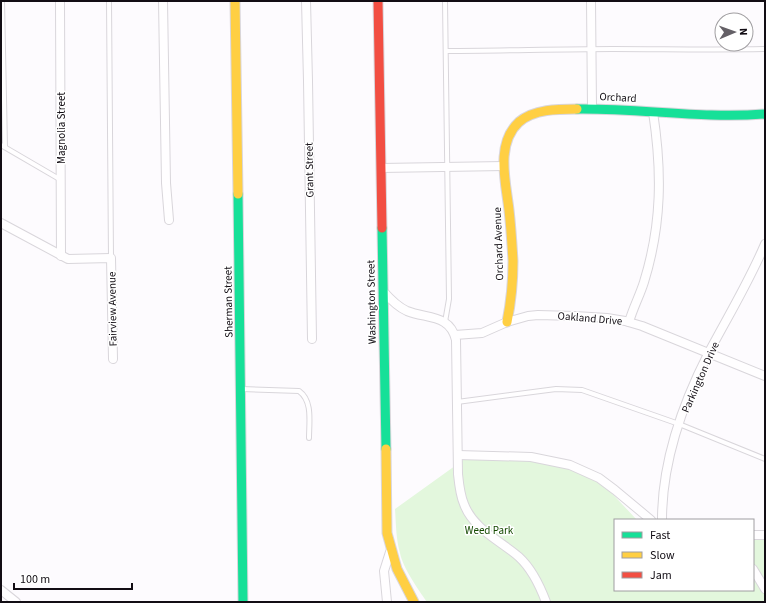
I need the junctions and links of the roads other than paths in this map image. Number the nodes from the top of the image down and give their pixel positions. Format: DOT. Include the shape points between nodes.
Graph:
graph roads {
  1 [pos="2,1"];
  2 [pos="60,1"];
  3 [pos="108,1"];
  4 [pos="163,1"];
  5 [pos="235,1"];
  6 [pos="306,1"];
  7 [pos="378,1"];
  8 [pos="445,1"];
  9 [pos="591,1"];
  10 [pos="765,49"];
  11 [pos="592,50"];
  12 [pos="446,51"];
  13 [pos="592,108"];
  14 [pos="654,112"];
  15 [pos="765,114"];
  16 [pos="3,146"];
  17 [pos="504,166"];
  18 [pos="448,167"];
  19 [pos="381,168"];
  20 [pos="61,180"];
  21 [pos="169,220"];
  22 [pos="1,223"];
  23 [pos="765,244"];
  24 [pos="61,256"];
  25 [pos="111,258"];
  26 [pos="383,291"];
  27 [pos="446,322"];
  28 [pos="507,322"];
  29 [pos="629,322"];
  30 [pos="455,335"];
  31 [pos="312,339"];
  32 [pos="708,354"];
  33 [pos="113,359"];
  34 [pos="765,376"];
  35 [pos="241,388"];
  36 [pos="457,402"];
  37 [pos="679,424"];
  38 [pos="310,438"];
  39 [pos="458,455"];
  40 [pos="765,459"];
  41 [pos="649,519"];
  42 [pos="662,519"];
  43 [pos="754,535"];
  44 [pos="765,535"];
  45 [pos="390,552"];
  46 [pos="754,571"];
  47 [pos="765,589"];
  48 [pos="1,590"];
  49 [pos="16,602"];
  50 [pos="243,602"];
  51 [pos="387,602"];
  52 [pos="414,602"];
  53 [pos="546,602"];
  1 -- 16 [label="lane"];
  2 -- 20 [label="street, Magnolia Street"];
  3 -- 25 [label="lane"];
  4 -- 21 [label="street"];
  5 -- 35 [label="street, Sherman Street"];
  6 -- 31 [label="street, Grant Street"];
  7 -- 19 [label="street, Washington Street"];
  8 -- 12 [label="lane"];
  9 -- 11 [label="street"];
  10 -- 11 [label="lane"];
  11 -- 12 [label="lane"];
  11 -- 13 [label="street"];
  12 -- 18 [label="lane"];
  13 -- 14 [label="street, Orchard"];
  13 -- 17 [label="street, Orchard" via="542,112 525,118 510,135"];
  14 -- 15 [label="street, Orchard" via="718,116"];
  14 -- 29 [label="street" via="660,164 659,212 644,283"];
  16 -- 20 [label="lane"];
  17 -- 18 [label="street"];
  17 -- 28 [label="street, Orchard Avenue" via="512,255 512,283"];
  18 -- 19 [label="street"];
  18 -- 27 [label="lane" via="449,299"];
  19 -- 26 [label="street, Washington Street"];
  20 -- 24 [label="street, Magnolia Street"];
  22 -- 24 [label="street, Fairview Avenue"];
  23 -- 32 [label="street, Parkington Drive"];
  24 -- 25 [label="street, Fairview Avenue" via="72,259"];
  25 -- 33 [label="street, Fairview Avenue"];
  26 -- 27 [label="street" via="405,310"];
  26 -- 45 [label="street, Washington Street" via="387,533"];
  27 -- 30 [label="street"];
  28 -- 29 [label="street, Oakland Drive" via="538,315 607,318"];
  28 -- 30 [label="street, Oakland Drive" via="482,334"];
  29 -- 32 [label="street, Oakland Drive"];
  30 -- 36 [label="street"];
  32 -- 34 [label="street, Oakland Drive"];
  32 -- 37 [label="street, Parkington Drive"];
  35 -- 38 [label="lane" via="299,390 309,404"];
  35 -- 50 [label="street, Sherman Street"];
  36 -- 37 [label="lane" via="556,389 582,390"];
  36 -- 39 [label="street"];
  37 -- 40 [label="lane"];
  37 -- 42 [label="street, Parkington Drive" via="669,460"];
  39 -- 41 [label="street" via="524,456 570,465 599,478"];
  39 -- 53 [label="street" via="460,488 469,515 528,567"];
  43 -- 44 [label="street"];
  45 -- 51 [label="street, Washington Street" via="384,571"];
  45 -- 52 [label="street" via="400,579"];
  46 -- 47 [label="street"];
  48 -- 49 [label="street"];
}
